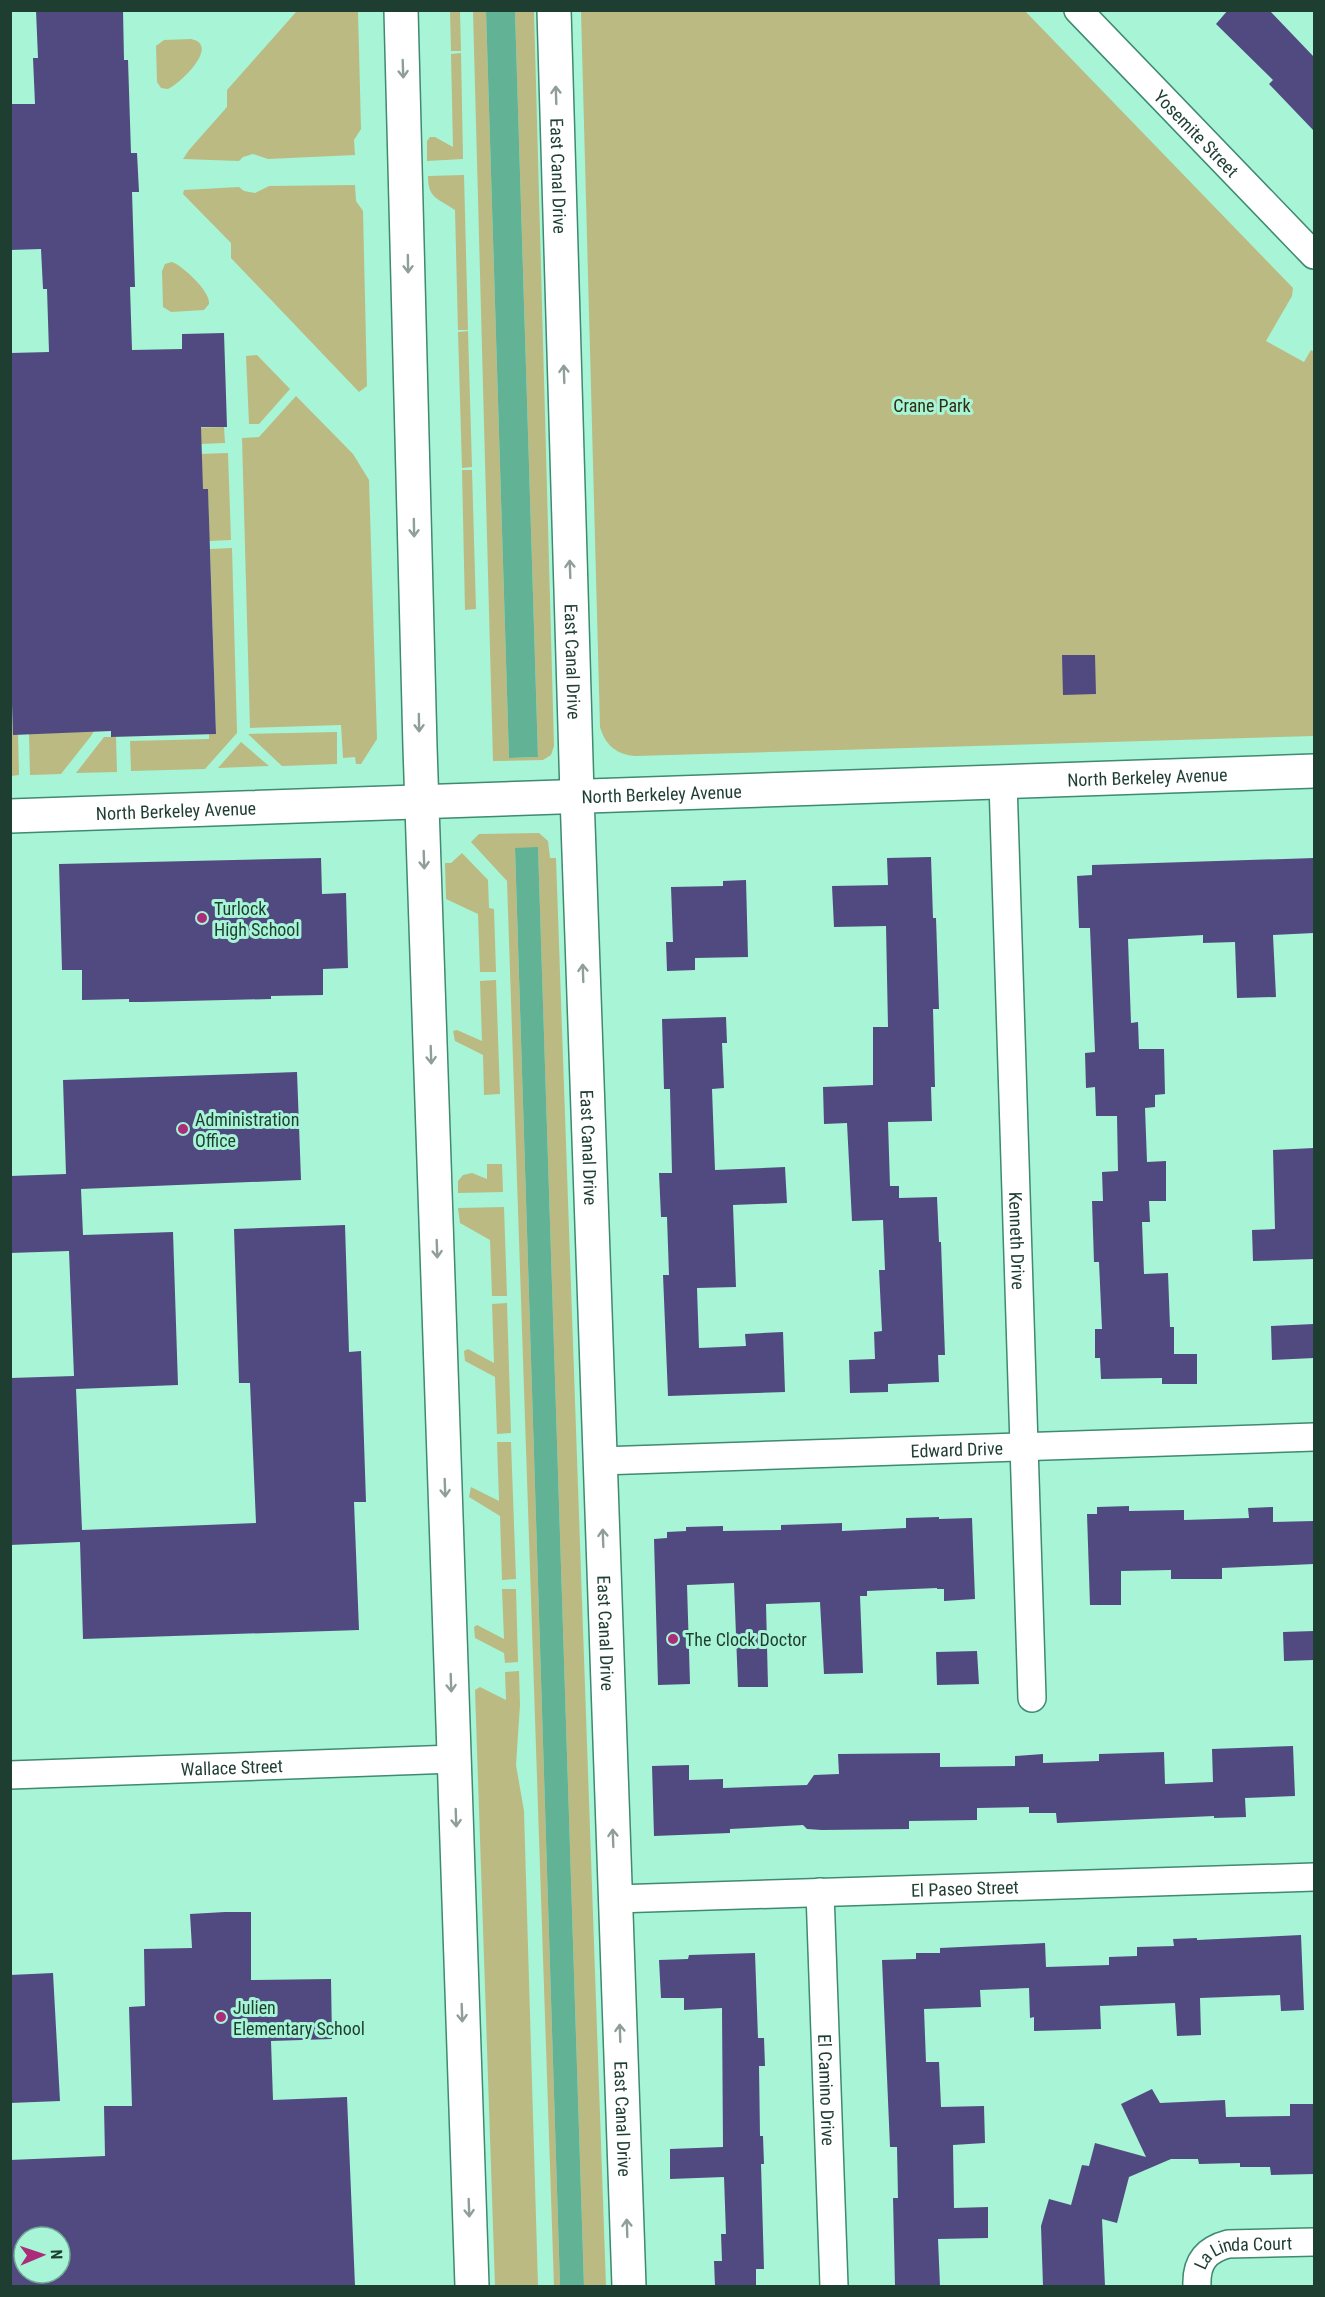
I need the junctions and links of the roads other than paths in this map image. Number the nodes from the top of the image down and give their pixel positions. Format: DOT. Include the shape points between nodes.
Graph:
graph roads {
  1 [pos="401,10"];
  2 [pos="554,10"];
  3 [pos="1078,10"];
  4 [pos="1314,255"];
  5 [pos="1314,771"];
  6 [pos="1003,783"];
  7 [pos="577,795"];
  8 [pos="422,801"];
  9 [pos="10,816"];
  10 [pos="1314,1437"];
  11 [pos="1023,1446"];
  12 [pos="600,1461"];
  13 [pos="1032,1698"];
  14 [pos="454,1759"];
  15 [pos="10,1775"];
  16 [pos="1314,1877"];
  17 [pos="820,1892"];
  18 [pos="615,1899"];
  19 [pos="1314,2242"];
  20 [pos="472,2286"];
  21 [pos="629,2286"];
  22 [pos="834,2286"];
  23 [pos="1197,2286"];
  1 -- 8 [label="main road, one-way"];
  7 -- 2 [label="main road, East Canal Drive, one-way"];
  3 -- 4 [label="street, Yosemite Street"];
  5 -- 6 [label="main road, North Berkeley Avenue"];
  6 -- 7 [label="main road, North Berkeley Avenue"];
  6 -- 11 [label="street, Kenneth Drive"];
  7 -- 8 [label="main road, North Berkeley Avenue"];
  12 -- 7 [label="main road, East Canal Drive, one-way"];
  8 -- 9 [label="main road, North Berkeley Avenue"];
  8 -- 14 [label="main road, one-way"];
  10 -- 11 [label="street, Edward Drive"];
  11 -- 12 [label="street, Edward Drive"];
  11 -- 13 [label="street, Kenneth Drive"];
  18 -- 12 [label="main road, East Canal Drive, one-way"];
  14 -- 15 [label="street, Wallace Street"];
  14 -- 20 [label="main road, one-way"];
  16 -- 17 [label="street, El Paseo Street"];
  17 -- 18 [label="street, El Paseo Street"];
  17 -- 22 [label="street, El Camino Drive"];
  21 -- 18 [label="main road, East Canal Drive, one-way"];
  19 -- 23 [label="street, La Linda Court" via="1216,2247 1199,2264"];
}
